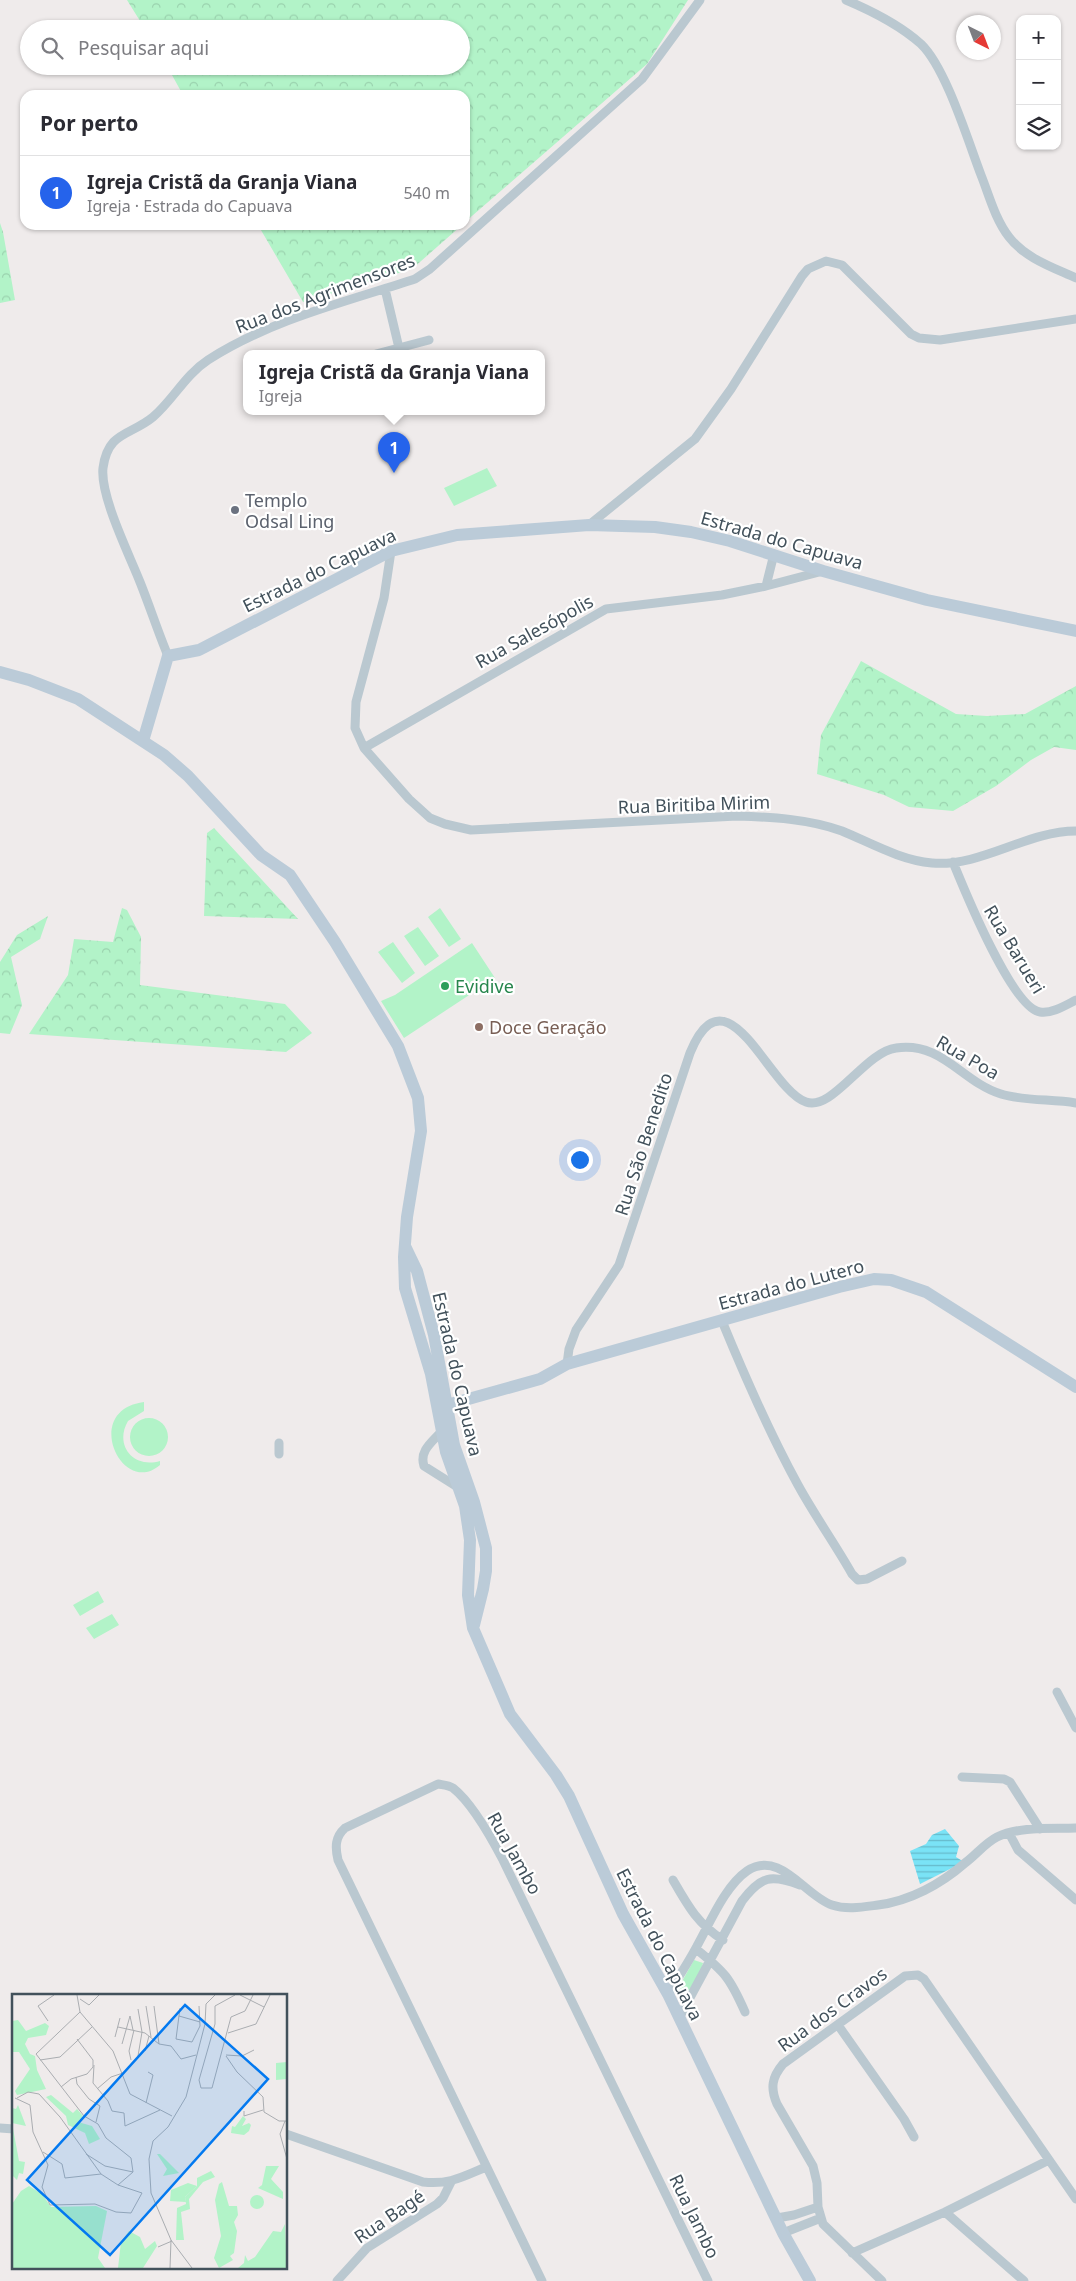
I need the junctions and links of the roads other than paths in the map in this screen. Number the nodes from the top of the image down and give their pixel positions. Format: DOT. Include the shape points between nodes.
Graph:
graph roads {
  1 [pos="700,0"];
  2 [pos="846,0"];
  3 [pos="1076,278"];
  4 [pos="385,289"];
  5 [pos="1076,319"];
  6 [pos="430,340"];
  7 [pos="399,348"];
  8 [pos="391,350"];
  9 [pos="589,525"];
  10 [pos="391,551"];
  11 [pos="774,554"];
  12 [pos="823,570"];
  13 [pos="766,586"];
  14 [pos="1076,631"];
  15 [pos="168,656"];
  16 [pos="0,672"];
  17 [pos="143,741"];
  18 [pos="364,748"];
  19 [pos="1076,831"];
  20 [pos="954,862"];
  21 [pos="1076,1000"];
  22 [pos="780,1081"];
  23 [pos="1076,1103"];
  24 [pos="405,1246"];
  25 [pos="422,1293"];
  26 [pos="407,1297"];
  27 [pos="722,1321"];
  28 [pos="567,1364"];
  29 [pos="1076,1387"];
  30 [pos="447,1401"];
  31 [pos="441,1432"];
  32 [pos="279,1443"];
  33 [pos="279,1454"];
  34 [pos="459,1488"];
  35 [pos="470,1557"];
  36 [pos="486,1557"];
  37 [pos="902,1561"];
  38 [pos="473,1628"];
  39 [pos="1057,1692"];
  40 [pos="1076,1728"];
  41 [pos="962,1777"];
  42 [pos="1076,1828"];
  43 [pos="1040,1830"];
  44 [pos="1009,1833"];
  45 [pos="673,1880"];
  46 [pos="803,1886"];
  47 [pos="1076,1900"];
  48 [pos="716,1914"];
  49 [pos="731,1924"];
  50 [pos="707,1930"];
  51 [pos="723,1940"];
  52 [pos="696,1949"];
  53 [pos="711,1961"];
  54 [pos="668,1994"];
  55 [pos="745,2012"];
  56 [pos="679,2018"];
  57 [pos="838,2025"];
  58 [pos="288,2135"];
  59 [pos="914,2137"];
  60 [pos="1049,2160"];
  61 [pos="486,2167"];
  62 [pos="451,2182"];
  63 [pos="1076,2199"];
  64 [pos="818,2206"];
  65 [pos="945,2212"];
  66 [pos="777,2218"];
  67 [pos="821,2218"];
  68 [pos="783,2233"];
  69 [pos="852,2253"];
  70 [pos="337,2281"];
  71 [pos="542,2281"];
  72 [pos="708,2281"];
  73 [pos="810,2281"];
  74 [pos="882,2281"];
  75 [pos="1024,2281"];
  1 -- 4 [label="street, Rua dos Agrimensores" via="642,79 616,104 430,269 415,279"];
  2 -- 3 [label="street" via="906,32 933,58 959,116 998,221 1009,237 1032,257"];
  4 -- 7 [label="street"];
  4 -- 15 [label="street, Rua dos Agrimensores" via="306,314 206,361 151,418 120,435 107,450 104,484"];
  5 -- 9 [label="street" via="950,339 919,338 911,334 842,265 826,260 818,263 802,276 752,358 695,439"];
  6 -- 7 [label="street"];
  7 -- 8 [label="street"];
  9 -- 10 [label="main road, Estrada do Capuava" via="457,534"];
  9 -- 11 [label="main road, Estrada do Capuava" via="656,527 691,532"];
  10 -- 15 [label="main road, Estrada do Capuava" via="199,650"];
  10 -- 18 [label="street" via="384,598 355,709 355,728"];
  11 -- 12 [label="main road, Estrada do Capuava"];
  11 -- 13 [label="street"];
  12 -- 13 [label="street, Rua Salesópolis"];
  12 -- 14 [label="main road, Estrada do Capuava" via="927,600"];
  13 -- 18 [label="street, Rua Salesópolis" via="606,609"];
  15 -- 17 [label="main road"];
  16 -- 17 [label="main road, Estrada do Capuava" via="78,699"];
  17 -- 24 [label="main road, Estrada do Capuava" via="188,776 261,855 290,875 398,1046 418,1098 421,1115 418,1161 406,1217"];
  18 -- 20 [label="street, Rua Biritiba Mirim" via="430,818 471,830 737,816 778,818 840,830 903,857 931,863"];
  19 -- 20 [label="street, Rua Biritiba Mirim" via="1034,836"];
  20 -- 21 [label="street, Rua Barueri" via="982,932 1024,1002 1040,1012"];
  22 -- 23 [label="street, Rua Poa" via="803,1102 822,1102 879,1055 894,1048 911,1046 929,1050 984,1088 1001,1094"];
  22 -- 28 [label="street, Rua São Benedito" via="736,1026 718,1022 703,1030 696,1039 619,1265 576,1330"];
  24 -- 25 [label="main road, Estrada do Capuava" via="413,1260"];
  24 -- 26 [label="main road, Estrada do Capuava"];
  25 -- 26 [label="main road" via="414,1292"];
  25 -- 30 [label="main road, Estrada do Capuava"];
  26 -- 31 [label="main road, Estrada do Capuava" via="431,1374"];
  27 -- 28 [label="main road, Estrada do Lutero"];
  27 -- 29 [label="main road, Estrada do Lutero" via="839,1287 874,1279 892,1280 926,1292"];
  27 -- 37 [label="street" via="783,1456 852,1574 858,1580 867,1579"];
  28 -- 30 [label="main road, Estrada do Lutero" via="540,1379"];
  30 -- 36 [label="main road, Estrada do Capuava" via="454,1445 480,1523"];
  31 -- 34 [label="main road, Estrada do Capuava"];
  31 -- 34 [label="street" via="423,1453 424,1466"];
  32 -- 33 [label="street"];
  34 -- 35 [label="main road, Estrada do Capuava" via="468,1523"];
  35 -- 36 [label="main road" via="478,1563"];
  35 -- 38 [label="main road, Estrada do Capuava" via="468,1595"];
  36 -- 38 [label="main road, Estrada do Capuava" via="483,1589"];
  38 -- 54 [label="main road, Estrada do Capuava" via="510,1714 569,1796 623,1914"];
  39 -- 40 [label="street"];
  41 -- 43 [label="street" via="1010,1782"];
  42 -- 43 [label="street"];
  43 -- 44 [label="street"];
  44 -- 46 [label="street" via="988,1843 937,1884 909,1897 852,1908 833,1905"];
  44 -- 47 [label="street" via="1021,1853"];
  45 -- 50 [label="street" via="692,1913"];
  46 -- 48 [label="street" via="786,1871 757,1867 732,1886"];
  46 -- 49 [label="street" via="782,1878 761,1881 742,1901"];
  48 -- 49 [label="street"];
  48 -- 50 [label="street"];
  49 -- 51 [label="street"];
  50 -- 51 [label="street"];
  50 -- 52 [label="street"];
  51 -- 53 [label="street"];
  52 -- 53 [label="street"];
  52 -- 54 [label="street"];
  53 -- 55 [label="street" via="730,1979"];
  53 -- 56 [label="street"];
  54 -- 56 [label="main road, Estrada do Capuava"];
  56 -- 66 [label="main road, Estrada do Capuava"];
  57 -- 59 [label="street"];
  57 -- 60 [label="street, Rua dos Cravos" via="905,1976 918,1975 924,1979"];
  57 -- 64 [label="street, Rua dos Cravos" via="783,2064 772,2083 777,2104 813,2166"];
  58 -- 62 [label="street" via="423,2182"];
  60 -- 63 [label="street"];
  60 -- 65 [label="street"];
  61 -- 62 [label="street"];
  61 -- 71 [label="street, Rua Jambo"];
  61 -- 72 [label="street, Rua Jambo" via="336,1851 339,1834 345,1828 438,1784 453,1788 492,1840"];
  62 -- 70 [label="street, Rua Bagé" via="437,2204 367,2248"];
  64 -- 66 [label="street"];
  64 -- 67 [label="street, Rua dos Cravos"];
  65 -- 69 [label="street"];
  65 -- 75 [label="street"];
  66 -- 68 [label="main road, Estrada do Capuava"];
  67 -- 68 [label="street"];
  67 -- 69 [label="street, Rua dos Cravos" via="828,2231"];
  68 -- 73 [label="main road, Estrada do Capuava"];
  69 -- 74 [label="street, Rua dos Cravos"];
}
